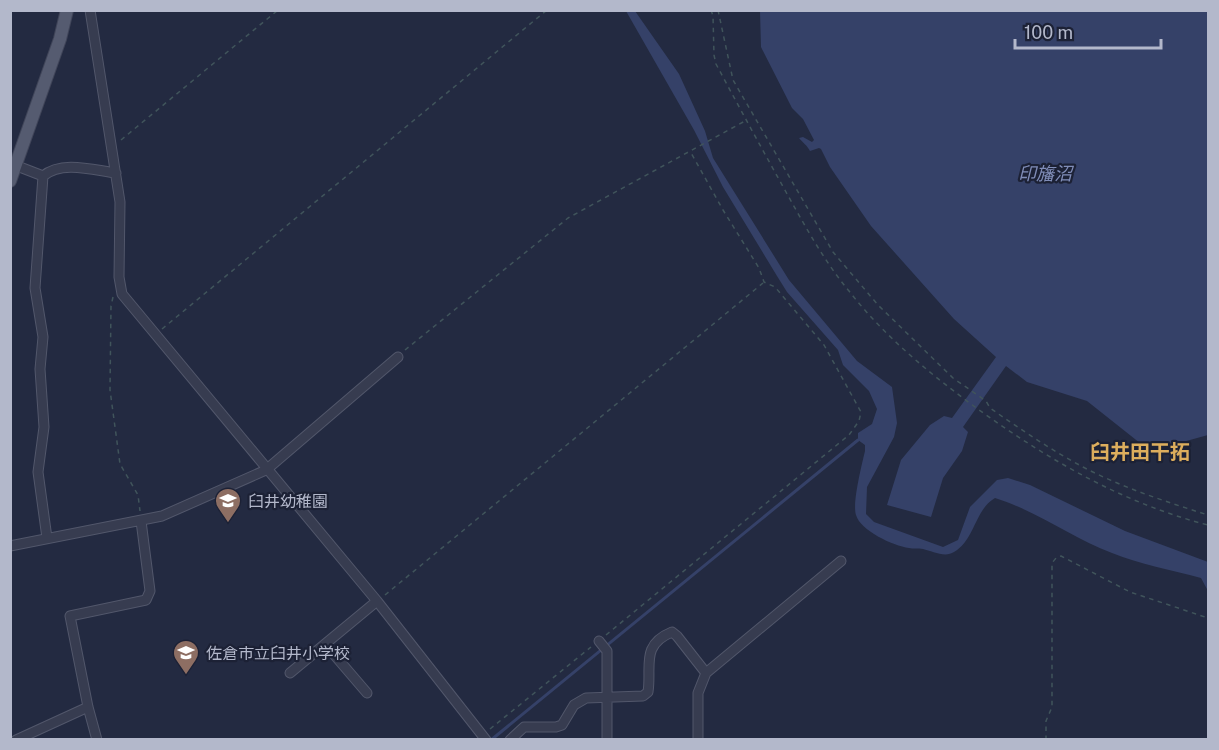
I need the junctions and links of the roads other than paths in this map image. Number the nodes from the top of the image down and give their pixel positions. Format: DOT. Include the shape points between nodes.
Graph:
graph roads {
  1 [pos="67,10"];
  2 [pos="90,10"];
  3 [pos="13,164"];
  4 [pos="116,173"];
  5 [pos="43,176"];
  6 [pos="10,181"];
  7 [pos="398,357"];
  8 [pos="266,470"];
  9 [pos="141,521"];
  10 [pos="47,538"];
  11 [pos="10,546"];
  12 [pos="840,561"];
  13 [pos="377,601"];
  14 [pos="326,644"];
  15 [pos="603,645"];
  16 [pos="706,673"];
  17 [pos="290,674"];
  18 [pos="367,693"];
  19 [pos="607,697"];
  20 [pos="88,707"];
  21 [pos="483,738"];
  22 [pos="16,740"];
  23 [pos="97,740"];
  24 [pos="510,740"];
  25 [pos="607,740"];
  26 [pos="698,740"];
  1 -- 3 [label="main road"];
  2 -- 4 [label="street"];
  3 -- 5 [label="street"];
  3 -- 6 [label="main road"];
  4 -- 5 [label="street" via="68,166"];
  4 -- 8 [label="street" via="122,294"];
  5 -- 10 [label="street" via="35,288 43,337 40,369 44,427 38,472"];
  7 -- 8 [label="street"];
  8 -- 9 [label="street" via="162,516"];
  8 -- 13 [label="street"];
  9 -- 10 [label="street"];
  9 -- 20 [label="street" via="150,591 146,600 69,616"];
  10 -- 11 [label="street"];
  12 -- 16 [label="street"];
  13 -- 14 [label="street"];
  13 -- 21 [label="street"];
  14 -- 17 [label="street"];
  14 -- 18 [label="street"];
  15 -- 19 [label="street"];
  16 -- 19 [label="street" via="672,632 652,647 648,656 648,692 643,696"];
  16 -- 26 [label="street" via="698,693"];
  19 -- 24 [label="street" via="586,698 574,705 562,725 524,727"];
  19 -- 25 [label="street"];
  20 -- 22 [label="street"];
  20 -- 23 [label="street"];
}
